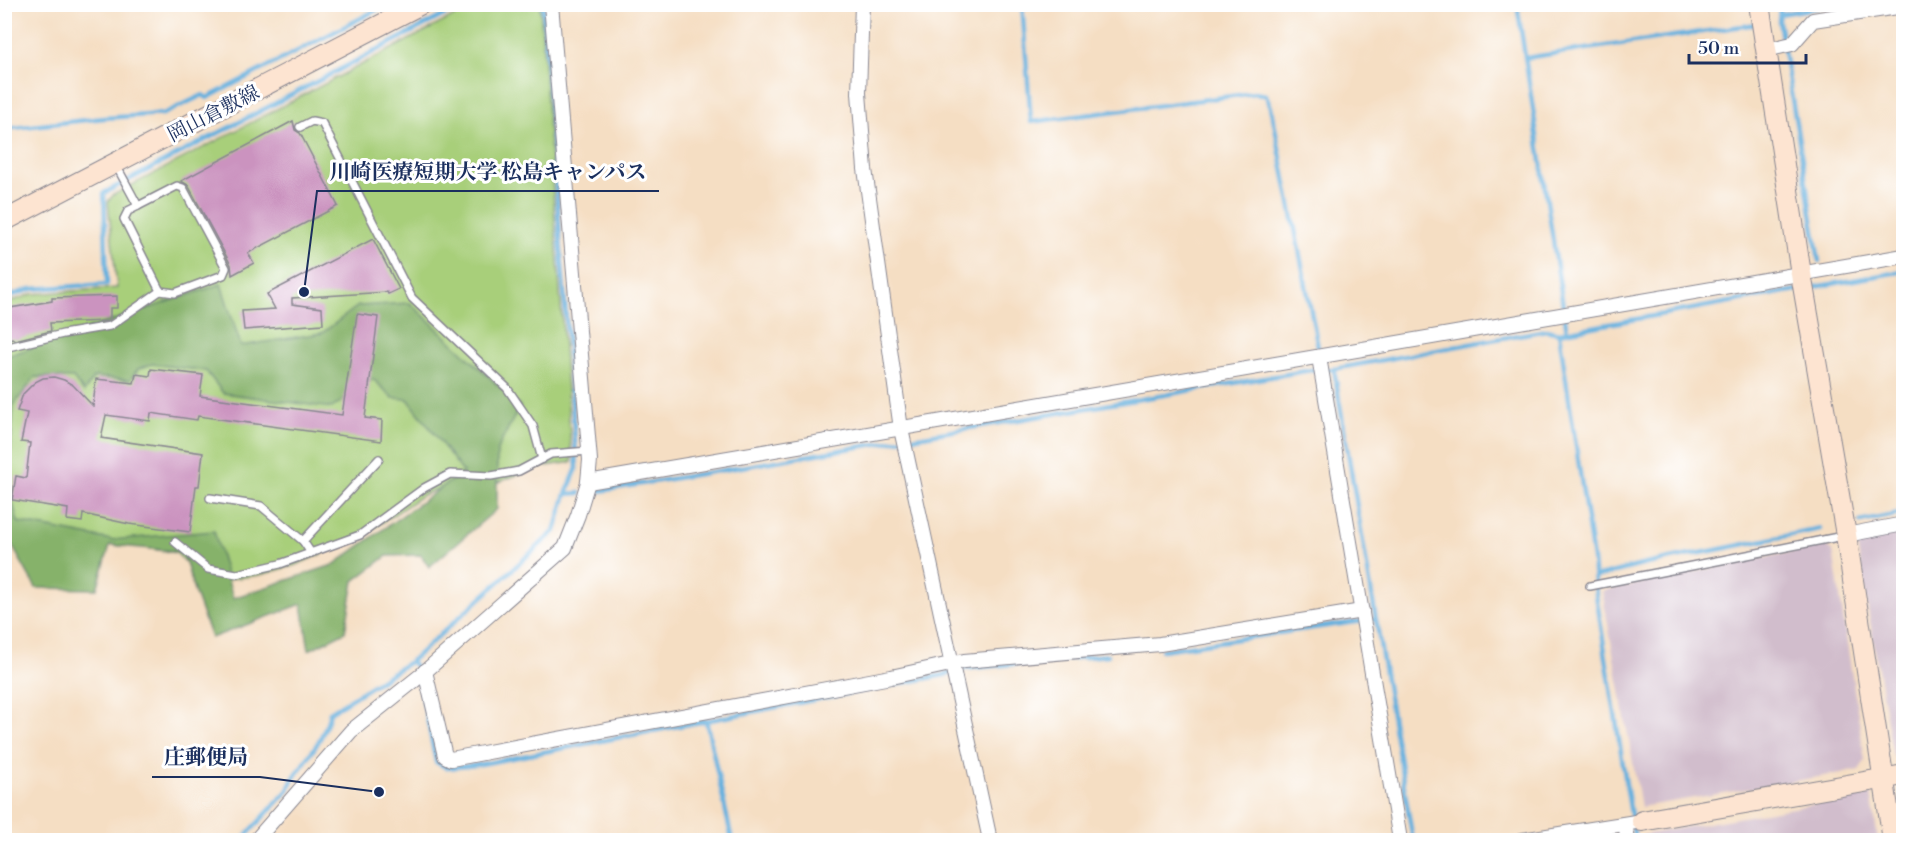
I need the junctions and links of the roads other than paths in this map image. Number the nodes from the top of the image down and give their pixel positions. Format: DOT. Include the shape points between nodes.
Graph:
graph roads {
  1 [pos="421,4"];
  2 [pos="551,4"];
  3 [pos="862,4"];
  4 [pos="1904,6"];
  5 [pos="1769,33"];
  6 [pos="300,127"];
  7 [pos="118,170"];
  8 [pos="138,206"];
  9 [pos="4,221"];
  10 [pos="1904,256"];
  11 [pos="1803,284"];
  12 [pos="160,291"];
  13 [pos="4,348"];
  14 [pos="1321,365"];
  15 [pos="903,437"];
  16 [pos="581,452"];
  17 [pos="380,459"];
  18 [pos="542,459"];
  19 [pos="588,482"];
  20 [pos="210,498"];
  21 [pos="1904,524"];
  22 [pos="1846,535"];
  23 [pos="303,541"];
  24 [pos="175,543"];
  25 [pos="311,553"];
  26 [pos="1590,586"];
  27 [pos="1363,617"];
  28 [pos="954,670"];
  29 [pos="421,675"];
  30 [pos="1904,776"];
  31 [pos="1883,778"];
  32 [pos="1632,823"];
  33 [pos="256,840"];
  34 [pos="990,840"];
  35 [pos="1400,840"];
  36 [pos="1522,840"];
  37 [pos="1628,840"];
  38 [pos="1893,840"];
  1 -- 7 [label="street, 岡山倉敷線"];
  2 -- 16 [label="street"];
  3 -- 15 [label="street" via="859,93 865,169"];
  4 -- 5 [label="street" via="1813,20 1792,44"];
  5 -- 11 [label="street"];
  6 -- 18 [label="lane" via="312,121 321,123 412,297 507,388 533,426"];
  7 -- 8 [label="lane"];
  7 -- 9 [label="street, 岡山倉敷線"];
  8 -- 12 [label="lane" via="124,219"];
  8 -- 12 [label="lane" via="177,186 183,188 226,268 223,275 175,293"];
  10 -- 11 [label="street"];
  11 -- 14 [label="street" via="1565,314"];
  11 -- 22 [label="street"];
  12 -- 13 [label="lane" via="110,326"];
  14 -- 15 [label="street"];
  14 -- 27 [label="street"];
  15 -- 19 [label="street"];
  15 -- 28 [label="street"];
  16 -- 18 [label="lane" via="551,454"];
  16 -- 19 [label="street"];
  17 -- 23 [label="lane"];
  18 -- 25 [label="lane" via="519,471 491,476 450,474 360,535"];
  19 -- 29 [label="street" via="565,548"];
  20 -- 23 [label="lane" via="261,506"];
  21 -- 22 [label="street"];
  22 -- 26 [label="lane"];
  22 -- 31 [label="street"];
  23 -- 25 [label="lane"];
  24 -- 25 [label="lane" via="208,569 237,574"];
  27 -- 28 [label="street" via="1160,644 964,661"];
  27 -- 35 [label="street"];
  28 -- 29 [label="street" via="451,759 445,756"];
  28 -- 34 [label="street"];
  29 -- 33 [label="street" via="351,731"];
  30 -- 31 [label="street"];
  31 -- 32 [label="street"];
  31 -- 38 [label="street"];
  32 -- 36 [label="street"];
  32 -- 37 [label="street"];
}
